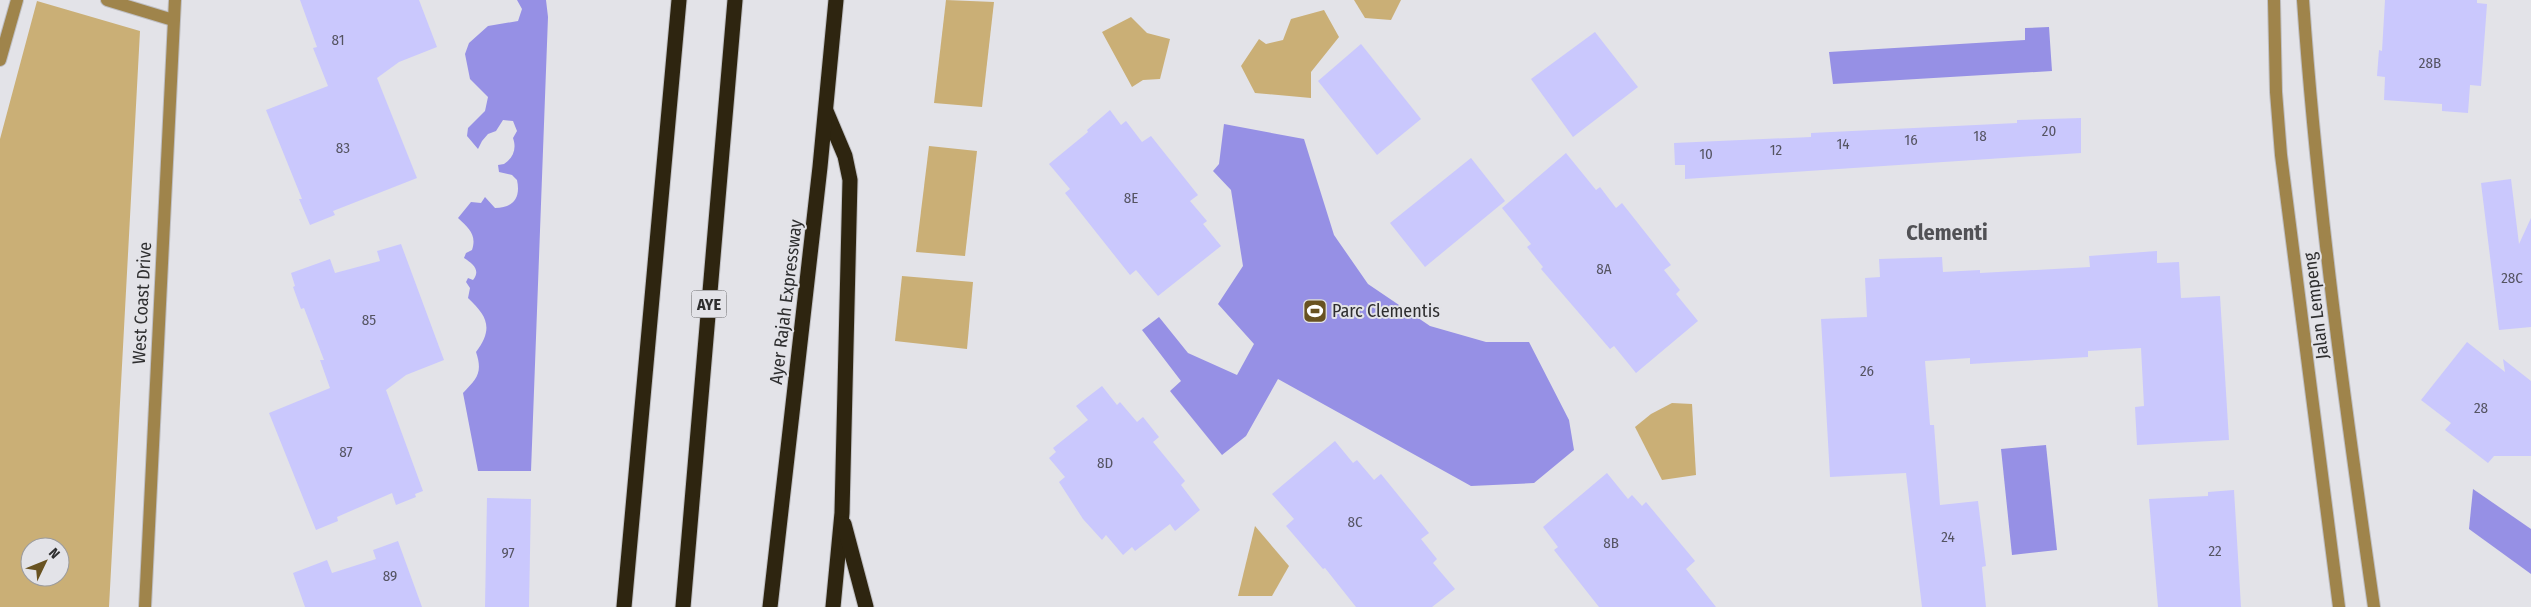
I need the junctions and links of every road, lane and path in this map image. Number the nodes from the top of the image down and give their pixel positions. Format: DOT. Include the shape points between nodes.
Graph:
graph roads {
  1 [pos="16,0"];
  2 [pos="107,0"];
  3 [pos="175,0"];
  4 [pos="679,0"];
  5 [pos="735,0"];
  6 [pos="836,0"];
  7 [pos="2274,0"];
  8 [pos="2303,0"];
  9 [pos="173,20"];
  10 [pos="0,60"];
  11 [pos="825,110"];
  12 [pos="842,513"];
  13 [pos="145,607"];
  14 [pos="624,607"];
  15 [pos="683,607"];
  16 [pos="770,607"];
  17 [pos="833,607"];
  18 [pos="866,607"];
  19 [pos="2339,607"];
  20 [pos="2374,607"];
  1 -- 10 [label="street"];
  2 -- 9 [label="street"];
  3 -- 9 [label="street, West Coast Drive"];
  4 -- 14 [label="highway"];
  5 -- 15 [label="highway, AYE"];
  6 -- 11 [label="highway, Ayer Rajah Expressway"];
  7 -- 19 [label="street, Jalan Lempeng" via="2281,155"];
  8 -- 20 [label="street, Jalan Lempeng" via="2315,151 2348,426"];
  9 -- 13 [label="street, West Coast Drive"];
  11 -- 12 [label="highway" via="845,156 850,180"];
  11 -- 16 [label="highway, Ayer Rajah Expressway"];
  12 -- 17 [label="highway"];
  12 -- 18 [label="highway"];
}
